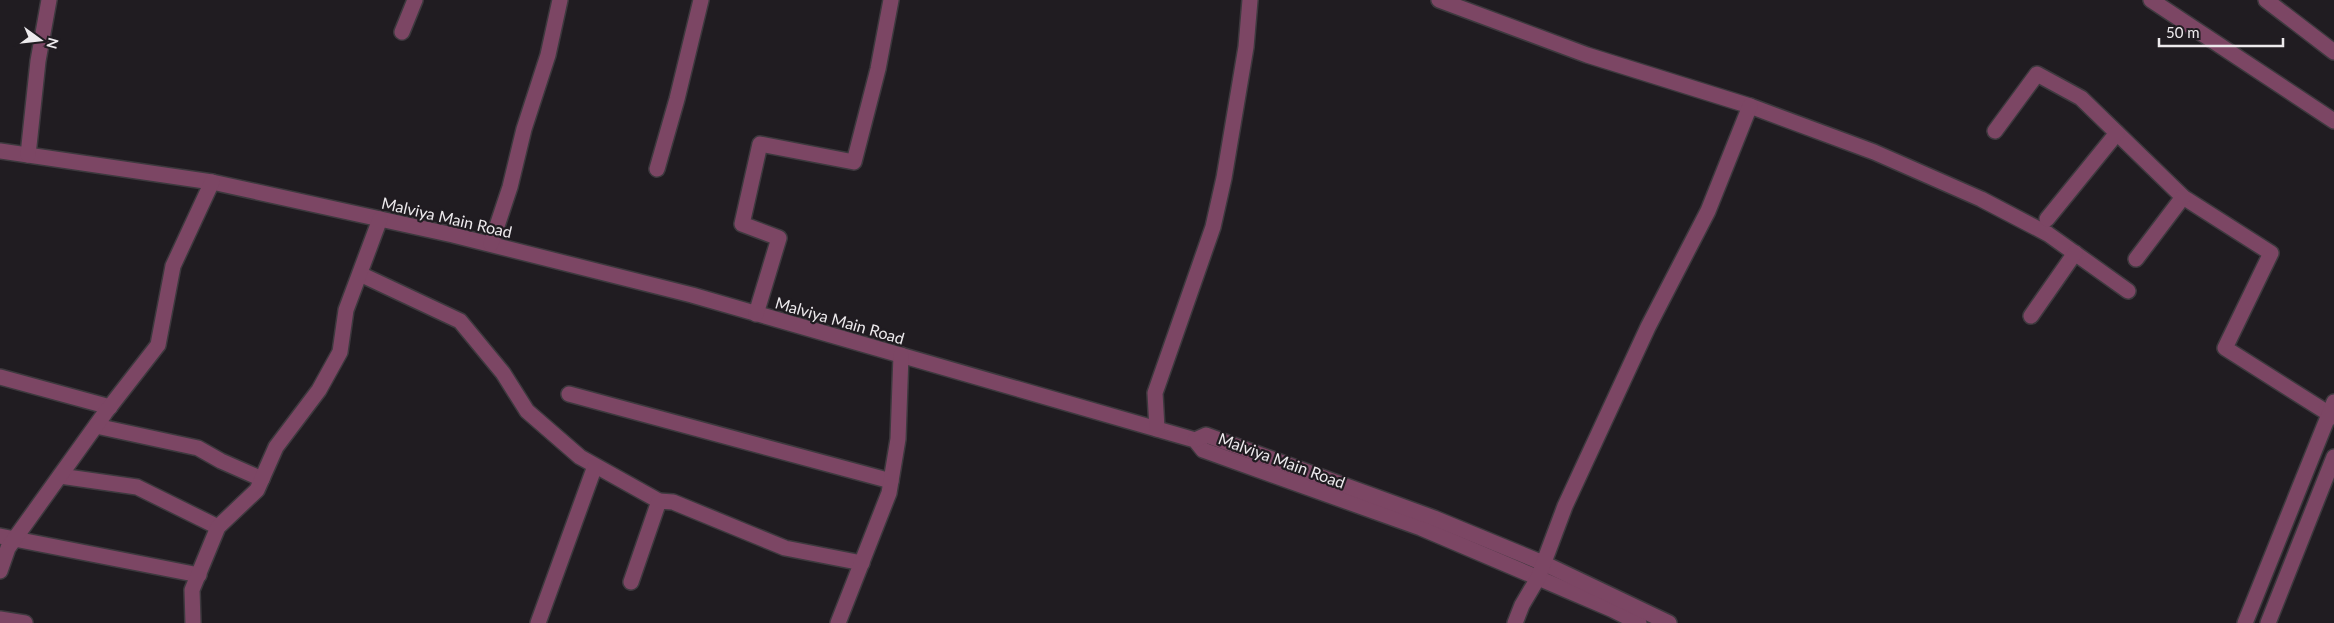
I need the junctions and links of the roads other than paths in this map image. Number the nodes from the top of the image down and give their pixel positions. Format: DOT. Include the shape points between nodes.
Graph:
graph roads {
  1 [pos="49,0"];
  2 [pos="415,0"];
  3 [pos="560,0"];
  4 [pos="701,0"];
  5 [pos="891,0"];
  6 [pos="1250,0"];
  7 [pos="1438,0"];
  8 [pos="2266,0"];
  9 [pos="2154,1"];
  10 [pos="402,32"];
  11 [pos="2334,52"];
  12 [pos="1750,106"];
  13 [pos="2334,121"];
  14 [pos="1995,131"];
  15 [pos="2117,133"];
  16 [pos="0,151"];
  17 [pos="28,155"];
  18 [pos="657,170"];
  19 [pos="212,182"];
  20 [pos="2184,197"];
  21 [pos="380,219"];
  22 [pos="2047,219"];
  23 [pos="491,244"];
  24 [pos="2074,253"];
  25 [pos="2136,260"];
  26 [pos="360,274"];
  27 [pos="2128,291"];
  28 [pos="756,314"];
  29 [pos="2031,316"];
  30 [pos="901,355"];
  31 [pos="0,377"];
  32 [pos="569,394"];
  33 [pos="110,407"];
  34 [pos="2332,411"];
  35 [pos="96,426"];
  36 [pos="1156,429"];
  37 [pos="2334,457"];
  38 [pos="594,466"];
  39 [pos="60,476"];
  40 [pos="262,479"];
  41 [pos="1307,480"];
  42 [pos="891,481"];
  43 [pos="659,501"];
  44 [pos="218,527"];
  45 [pos="7,538"];
  46 [pos="862,563"];
  47 [pos="1543,563"];
  48 [pos="0,571"];
  49 [pos="199,575"];
  50 [pos="1538,578"];
  51 [pos="631,582"];
  52 [pos="0,618"];
  53 [pos="25,623"];
  54 [pos="193,623"];
  55 [pos="538,623"];
  56 [pos="838,623"];
  57 [pos="1515,623"];
  58 [pos="1639,623"];
  59 [pos="1669,623"];
  60 [pos="2245,623"];
  61 [pos="2268,623"];
  1 -- 17 [label="street" via="38,61"];
  2 -- 10 [label="street"];
  3 -- 23 [label="street" via="548,55"];
  4 -- 18 [label="street"];
  5 -- 28 [label="street" via="878,69 854,162 760,144 742,224 779,238"];
  6 -- 36 [label="street" via="1246,47 1222,186 1213,227 1155,393"];
  7 -- 12 [label="street" via="1586,55"];
  8 -- 11 [label="street"];
  9 -- 13 [label="street"];
  12 -- 24 [label="street" via="1874,152 1981,199 2048,234"];
  12 -- 47 [label="street" via="1708,211 1648,327 1565,506"];
  14 -- 15 [label="street" via="2037,74 2081,98"];
  15 -- 20 [label="street"];
  15 -- 22 [label="street"];
  16 -- 17 [label="street, Malviya Main Road"];
  17 -- 19 [label="street, Malviya Main Road"];
  19 -- 21 [label="street, Malviya Main Road"];
  19 -- 33 [label="street" via="173,266 158,345"];
  20 -- 25 [label="street"];
  20 -- 34 [label="street" via="2271,253 2225,348"];
  21 -- 23 [label="street, Malviya Main Road"];
  21 -- 26 [label="street"];
  23 -- 28 [label="street, Malviya Main Road"];
  24 -- 27 [label="street"];
  24 -- 29 [label="street"];
  26 -- 38 [label="street" via="460,321 503,373 527,411 580,458"];
  26 -- 40 [label="street" via="346,310 340,352 319,390 276,447"];
  28 -- 30 [label="street, Malviya Main Road"];
  30 -- 36 [label="street, Malviya Main Road"];
  30 -- 42 [label="street" via="898,439"];
  31 -- 33 [label="street"];
  32 -- 42 [label="street"];
  33 -- 35 [label="street"];
  34 -- 60 [label="street"];
  35 -- 39 [label="street"];
  35 -- 40 [label="street" via="198,448"];
  36 -- 41 [label="street, Malviya Main Road" via="1195,440 1206,435"];
  37 -- 61 [label="street"];
  38 -- 43 [label="street"];
  38 -- 55 [label="street"];
  39 -- 44 [label="street" via="137,487"];
  39 -- 45 [label="street"];
  40 -- 44 [label="street" via="257,490"];
  41 -- 47 [label="street" via="1434,518"];
  41 -- 50 [label="street, Malviya Main Road"];
  42 -- 46 [label="street"];
  43 -- 46 [label="street" via="673,502 785,548"];
  43 -- 51 [label="street"];
  44 -- 49 [label="street"];
  45 -- 48 [label="street" via="8,548"];
  45 -- 49 [label="street"];
  46 -- 56 [label="street"];
  47 -- 50 [label="street"];
  47 -- 59 [label="street"];
  49 -- 54 [label="street" via="192,590"];
  50 -- 57 [label="street"];
  50 -- 58 [label="street, Malviya Main Road"];
  52 -- 53 [label="street"];
}
